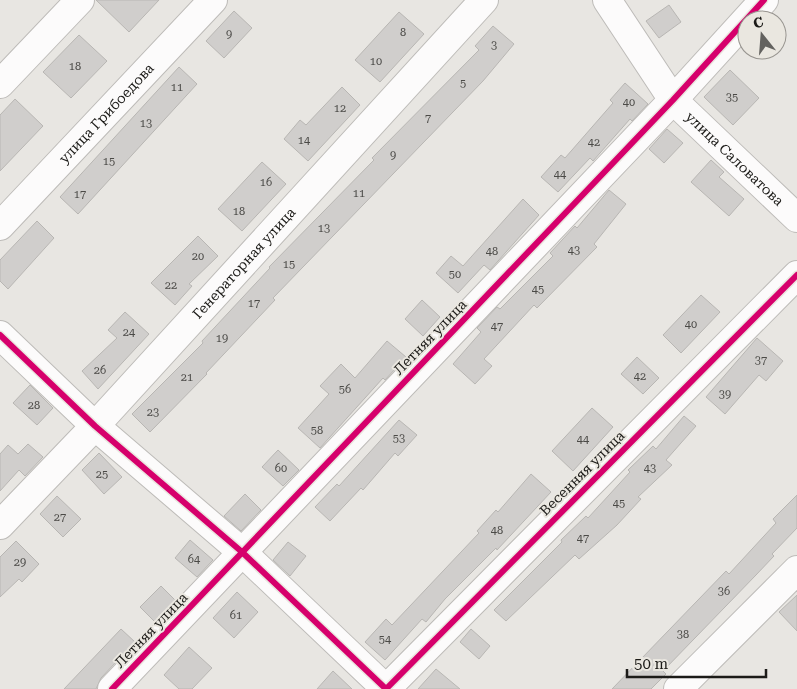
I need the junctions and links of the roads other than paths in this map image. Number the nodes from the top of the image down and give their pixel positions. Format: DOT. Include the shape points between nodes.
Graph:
graph roads {
  1 [pos="80,0"];
  2 [pos="213,0"];
  3 [pos="484,0"];
  4 [pos="607,0"];
  5 [pos="764,0"];
  6 [pos="0,84"];
  7 [pos="674,100"];
  8 [pos="797,218"];
  9 [pos="0,226"];
  10 [pos="797,275"];
  11 [pos="0,335"];
  12 [pos="95,426"];
  13 [pos="0,525"];
  14 [pos="242,552"];
  15 [pos="797,570"];
  16 [pos="112,689"];
  17 [pos="386,689"];
  18 [pos="678,689"];
  1 -- 6 [label="street"];
  2 -- 9 [label="street, улица Грибоедова"];
  3 -- 12 [label="street, Генераторная улица"];
  4 -- 7 [label="street, улица Саловатова"];
  5 -- 7 [label="street, Летняя улица"];
  7 -- 8 [label="street, улица Саловатова"];
  7 -- 14 [label="street, Летняя улица"];
  10 -- 17 [label="street, Весенняя улица"];
  11 -- 12 [label="street"];
  12 -- 13 [label="street, Генераторная улица"];
  12 -- 14 [label="street"];
  14 -- 16 [label="street, Летняя улица"];
  14 -- 17 [label="street"];
  15 -- 18 [label="street"];
}
